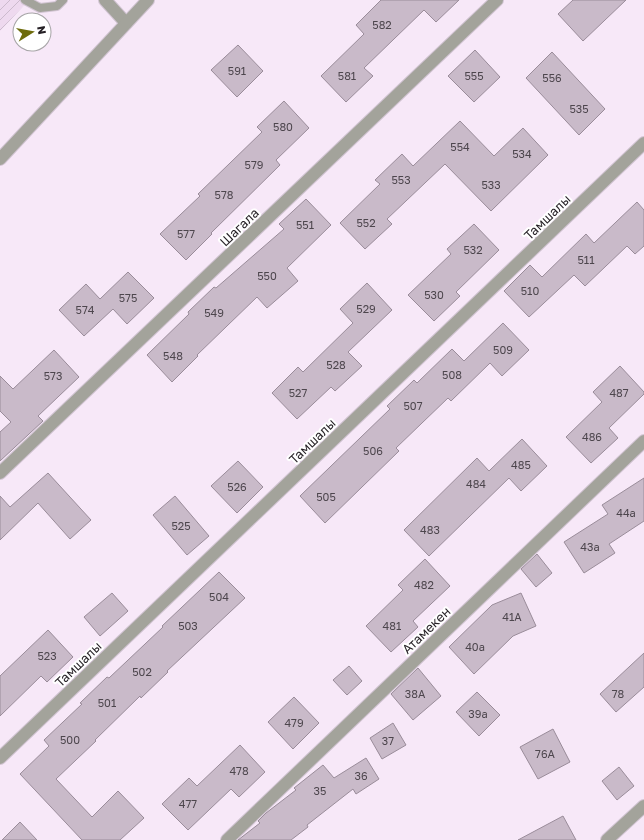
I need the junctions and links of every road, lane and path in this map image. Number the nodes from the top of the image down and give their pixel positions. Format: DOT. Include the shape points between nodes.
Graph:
graph roads {
  1 [pos="25,0"];
  2 [pos="63,0"];
  3 [pos="105,0"];
  4 [pos="148,0"];
  5 [pos="497,0"];
  6 [pos="126,23"];
  7 [pos="644,143"];
  8 [pos="0,159"];
  9 [pos="644,441"];
  10 [pos="0,473"];
  11 [pos="0,758"];
  12 [pos="644,806"];
  13 [pos="227,840"];
  14 [pos="607,840"];
  1 -- 2 [label="lane" via="40,8 57,6"];
  3 -- 6 [label="street"];
  4 -- 6 [label="street"];
  5 -- 10 [label="street, Шагала"];
  6 -- 8 [label="street"];
  7 -- 11 [label="street, Тамшалы"];
  9 -- 13 [label="street, Атамекен"];
  12 -- 14 [label="street"];
}
